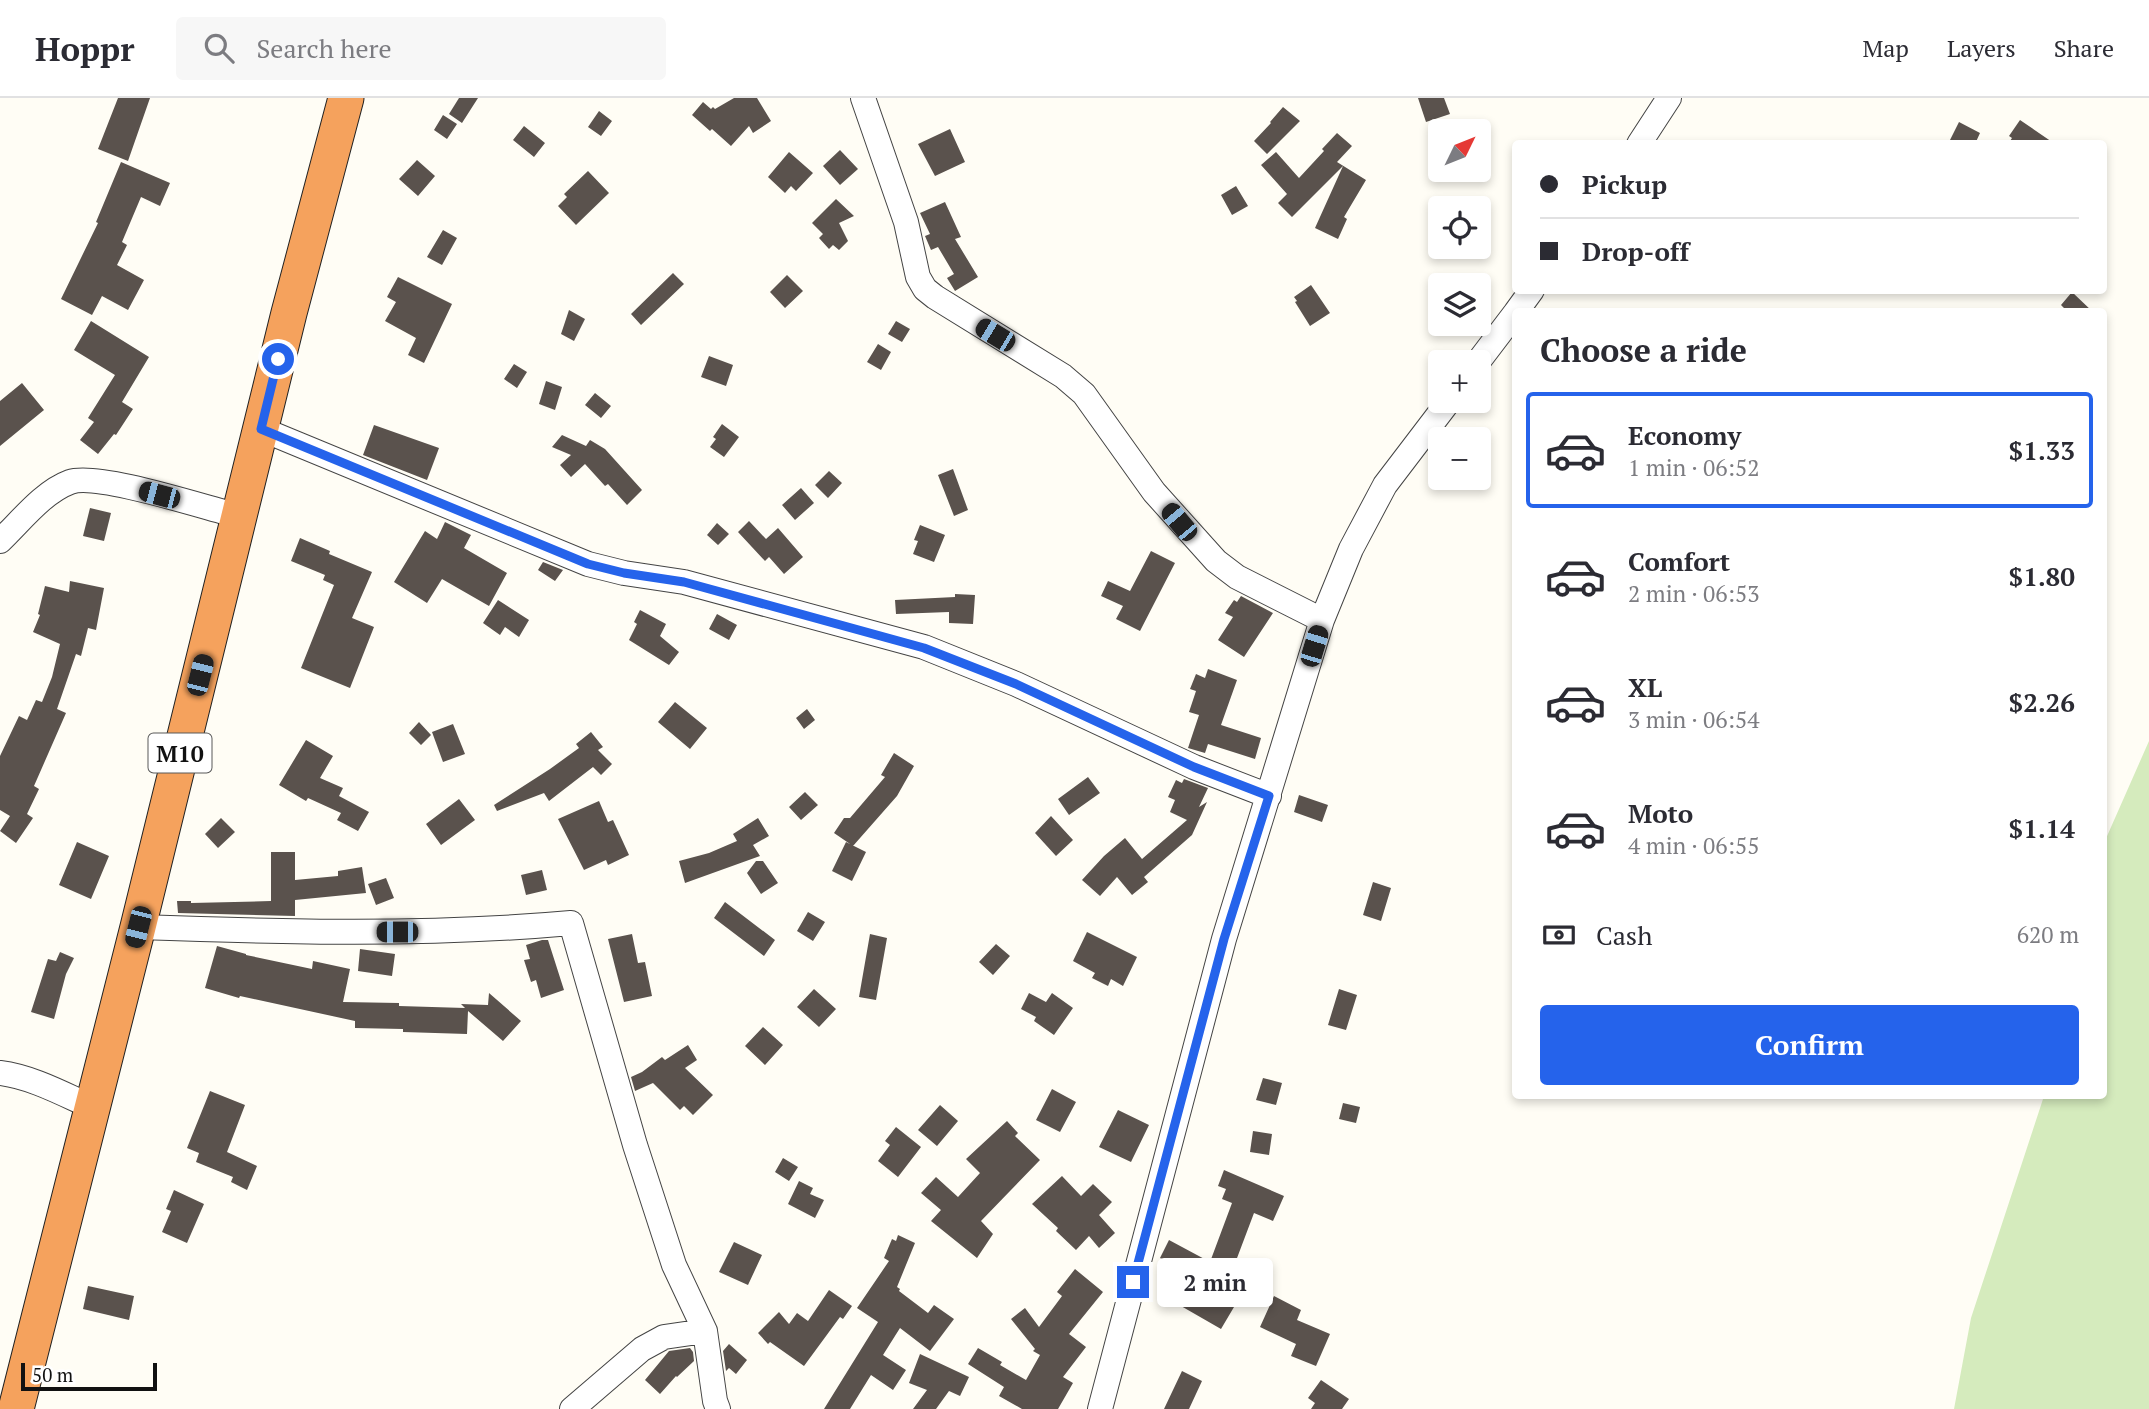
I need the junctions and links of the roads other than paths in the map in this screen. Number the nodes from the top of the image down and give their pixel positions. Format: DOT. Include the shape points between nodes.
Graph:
graph roads {
  1 [pos="346,98"];
  2 [pos="1669,98"];
  3 [pos="872,101"];
  4 [pos="1642,140"];
  5 [pos="1512,317"];
  6 [pos="1487,350"];
  7 [pos="1441,413"];
  8 [pos="261,429"];
  9 [pos="239,516"];
  10 [pos="0,541"];
  11 [pos="1322,620"];
  12 [pos="1269,796"];
  13 [pos="138,927"];
  14 [pos="0,1073"];
  15 [pos="92,1107"];
  16 [pos="705,1331"];
  17 [pos="16,1409"];
  18 [pos="572,1409"];
  19 [pos="718,1409"];
  20 [pos="1100,1409"];
  1 -- 8 [label="highway, M10"];
  2 -- 4 [label="street"];
  3 -- 11 [label="street" via="925,289 1084,394 1154,492 1216,561 1237,577"];
  5 -- 6 [label="street"];
  7 -- 11 [label="street" via="1385,485 1351,549"];
  8 -- 9 [label="highway, M10"];
  8 -- 12 [label="street" via="588,564 684,582 924,648"];
  9 -- 10 [label="street" via="105,481 80,480 46,498"];
  9 -- 13 [label="highway, M10"];
  11 -- 12 [label="street"];
  12 -- 20 [label="street" via="1224,939"];
  13 -- 15 [label="highway, M10"];
  13 -- 16 [label="street" via="397,932 571,923 674,1265"];
  14 -- 15 [label="street" via="36,1082"];
  15 -- 17 [label="highway, M10"];
  16 -- 18 [label="street" via="664,1338 642,1349"];
  16 -- 19 [label="street"];
}
